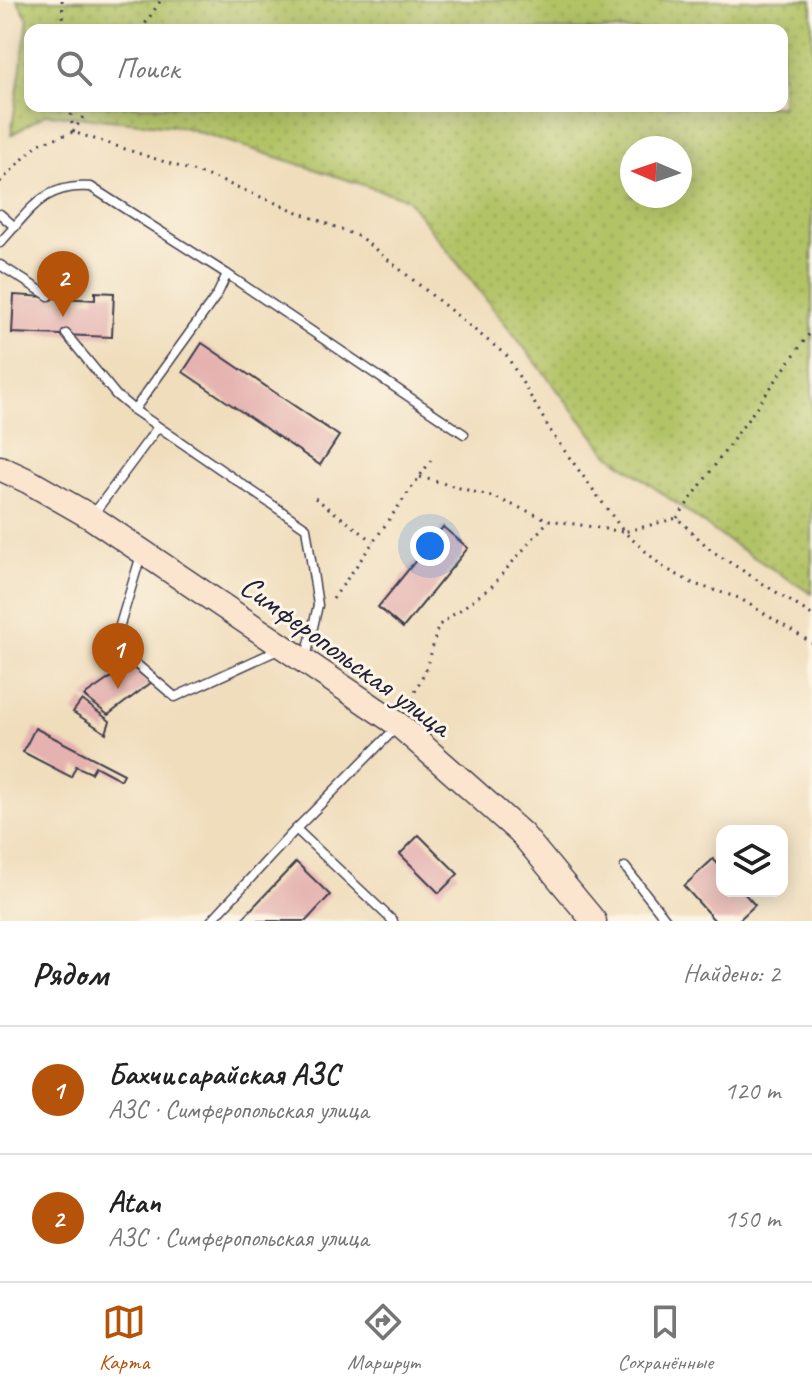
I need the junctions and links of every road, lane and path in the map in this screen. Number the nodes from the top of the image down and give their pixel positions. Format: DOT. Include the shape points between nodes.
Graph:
graph roads {
  1 [pos="62,0"];
  2 [pos="161,0"];
  3 [pos="64,24"];
  4 [pos="145,24"];
  5 [pos="71,112"];
  6 [pos="86,112"];
  7 [pos="73,132"];
  8 [pos="0,182"];
  9 [pos="0,214"];
  10 [pos="15,227"];
  11 [pos="0,243"];
  12 [pos="0,265"];
  13 [pos="227,274"];
  14 [pos="49,296"];
  15 [pos="812,330"];
  16 [pos="66,334"];
  17 [pos="134,410"];
  18 [pos="158,427"];
  19 [pos="464,434"];
  20 [pos="0,455"];
  21 [pos="434,456"];
  22 [pos="0,468"];
  23 [pos="420,477"];
  24 [pos="28,481"];
  25 [pos="315,498"];
  26 [pos="91,517"];
  27 [pos="677,518"];
  28 [pos="549,520"];
  29 [pos="624,532"];
  30 [pos="373,541"];
  31 [pos="142,551"];
  32 [pos="333,599"];
  33 [pos="812,615"];
  34 [pos="812,643"];
  35 [pos="296,653"];
  36 [pos="399,725"];
  37 [pos="296,829"];
  38 [pos="625,867"];
  39 [pos="211,921"];
  40 [pos="393,921"];
  41 [pos="594,921"];
  42 [pos="667,921"];
  1 -- 3 [label="path"];
  2 -- 4 [label="path"];
  5 -- 7 [label="path"];
  6 -- 7 [label="path"];
  7 -- 8 [label="path" via="38,144"];
  7 -- 29 [label="path" via="214,178 360,237 507,356 553,435"];
  9 -- 10 [label="lane"];
  10 -- 11 [label="lane"];
  10 -- 13 [label="lane" via="41,198 68,185 91,187"];
  12 -- 14 [label="lane"];
  13 -- 17 [label="lane"];
  13 -- 19 [label="lane"];
  15 -- 27 [label="path"];
  16 -- 17 [label="lane"];
  17 -- 18 [label="lane"];
  18 -- 26 [label="lane"];
  18 -- 35 [label="lane" via="306,528 318,605"];
  20 -- 24 [label="main road, Симферопольская улица"];
  21 -- 23 [label="path"];
  22 -- 24 [label="main road, Симферопольская улица"];
  23 -- 28 [label="path" via="496,498"];
  23 -- 30 [label="path"];
  24 -- 26 [label="main road, Симферопольская улица"];
  25 -- 30 [label="path"];
  26 -- 31 [label="main road, Симферопольская улица"];
  27 -- 29 [label="path"];
  27 -- 33 [label="path" via="712,551"];
  28 -- 29 [label="path"];
  28 -- 36 [label="path" via="491,587 438,626 428,665"];
  29 -- 34 [label="path" via="663,567 694,584 739,598"];
  30 -- 32 [label="path"];
  31 -- 35 [label="main road, Симферопольская улица"];
  31 -- 35 [label="lane" via="114,645 175,697"];
  35 -- 36 [label="main road, Симферопольская улица"];
  36 -- 37 [label="lane"];
  36 -- 41 [label="main road, Симферопольская улица" via="522,834"];
  37 -- 39 [label="lane"];
  37 -- 40 [label="lane"];
  38 -- 42 [label="lane"];
}
